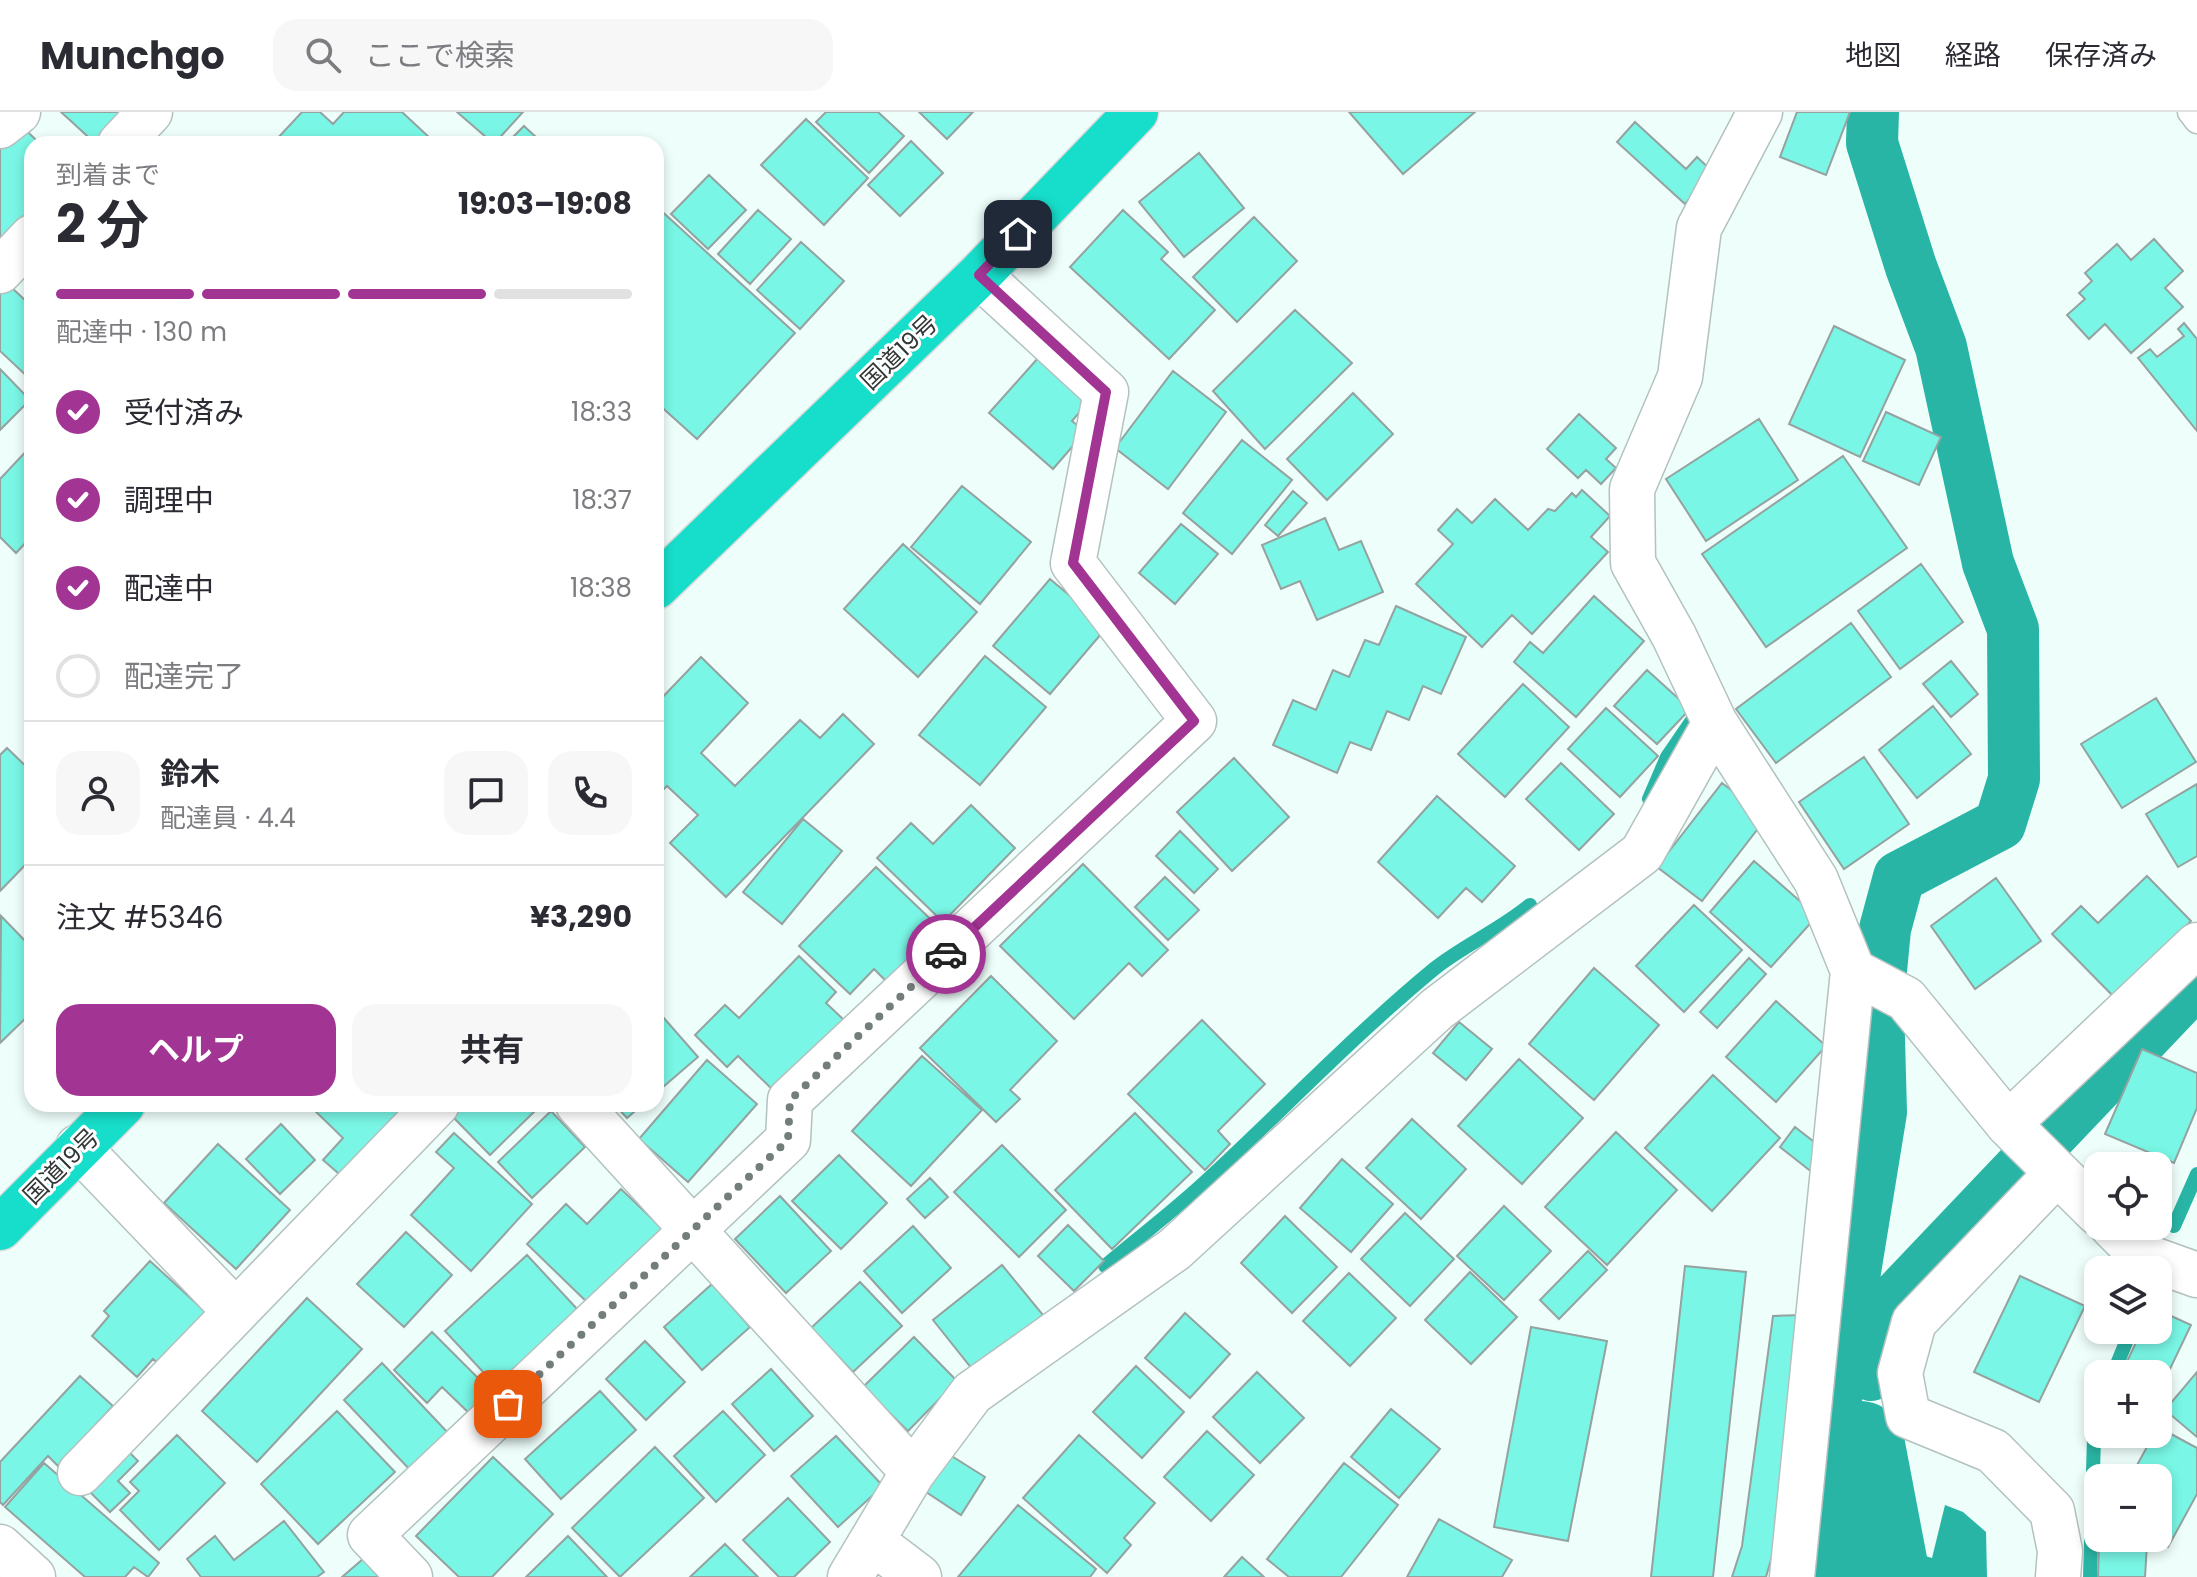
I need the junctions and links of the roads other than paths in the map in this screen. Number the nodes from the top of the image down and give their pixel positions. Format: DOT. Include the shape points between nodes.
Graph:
graph roads {
  1 [pos="18,112"];
  2 [pos="150,112"];
  3 [pos="1136,112"];
  4 [pos="1760,112"];
  5 [pos="2190,112"];
  6 [pos="2197,121"];
  7 [pos="0,126"];
  8 [pos="128,136"];
  9 [pos="24,246"];
  10 [pos="0,271"];
  11 [pos="979,275"];
  12 [pos="664,579"];
  13 [pos="1715,723"];
  14 [pos="2197,945"];
  15 [pos="1853,971"];
  16 [pos="115,1112"];
  17 [pos="429,1112"];
  18 [pos="585,1112"];
  19 [pos="78,1147"];
  20 [pos="2033,1149"];
  21 [pos="2084,1199"];
  22 [pos="0,1228"];
  23 [pos="693,1228"];
  24 [pos="2126,1240"];
  25 [pos="2197,1275"];
  26 [pos="234,1310"];
  27 [pos="913,1472"];
  28 [pos="80,1473"];
  29 [pos="0,1547"];
  30 [pos="862,1560"];
  31 [pos="33,1577"];
  32 [pos="410,1577"];
  33 [pos="919,1577"];
  34 [pos="1792,1577"];
  35 [pos="2058,1577"];
  1 -- 7 [label="street"];
  2 -- 8 [label="street"];
  3 -- 11 [label="highway, 国道19号"];
  4 -- 13 [label="street" via="1699,228 1680,377 1632,489 1633,563"];
  5 -- 6 [label="lane"];
  9 -- 10 [label="street"];
  11 -- 12 [label="highway, 国道19号"];
  11 -- 23 [label="street" via="1106,392 1073,563 1194,721 790,1100 788,1140"];
  13 -- 15 [label="street" via="1816,880"];
  13 -- 27 [label="street" via="1642,853 1437,1009 1175,1249 972,1393"];
  14 -- 20 [label="street"];
  15 -- 20 [label="street" via="1906,999"];
  15 -- 34 [label="street"];
  16 -- 19 [label="highway, 国道19号"];
  17 -- 26 [label="street"];
  18 -- 23 [label="street"];
  19 -- 22 [label="highway, 国道19号"];
  19 -- 26 [label="street"];
  20 -- 21 [label="street"];
  20 -- 35 [label="street" via="1914,1322 1900,1373 1908,1416 1993,1451 2052,1511 2060,1551"];
  23 -- 27 [label="street"];
  23 -- 32 [label="street" via="370,1535"];
  24 -- 25 [label="street" via="2141,1255"];
  26 -- 28 [label="street"];
  27 -- 30 [label="street"];
  29 -- 31 [label="street"];
  30 -- 33 [label="street"];
}
